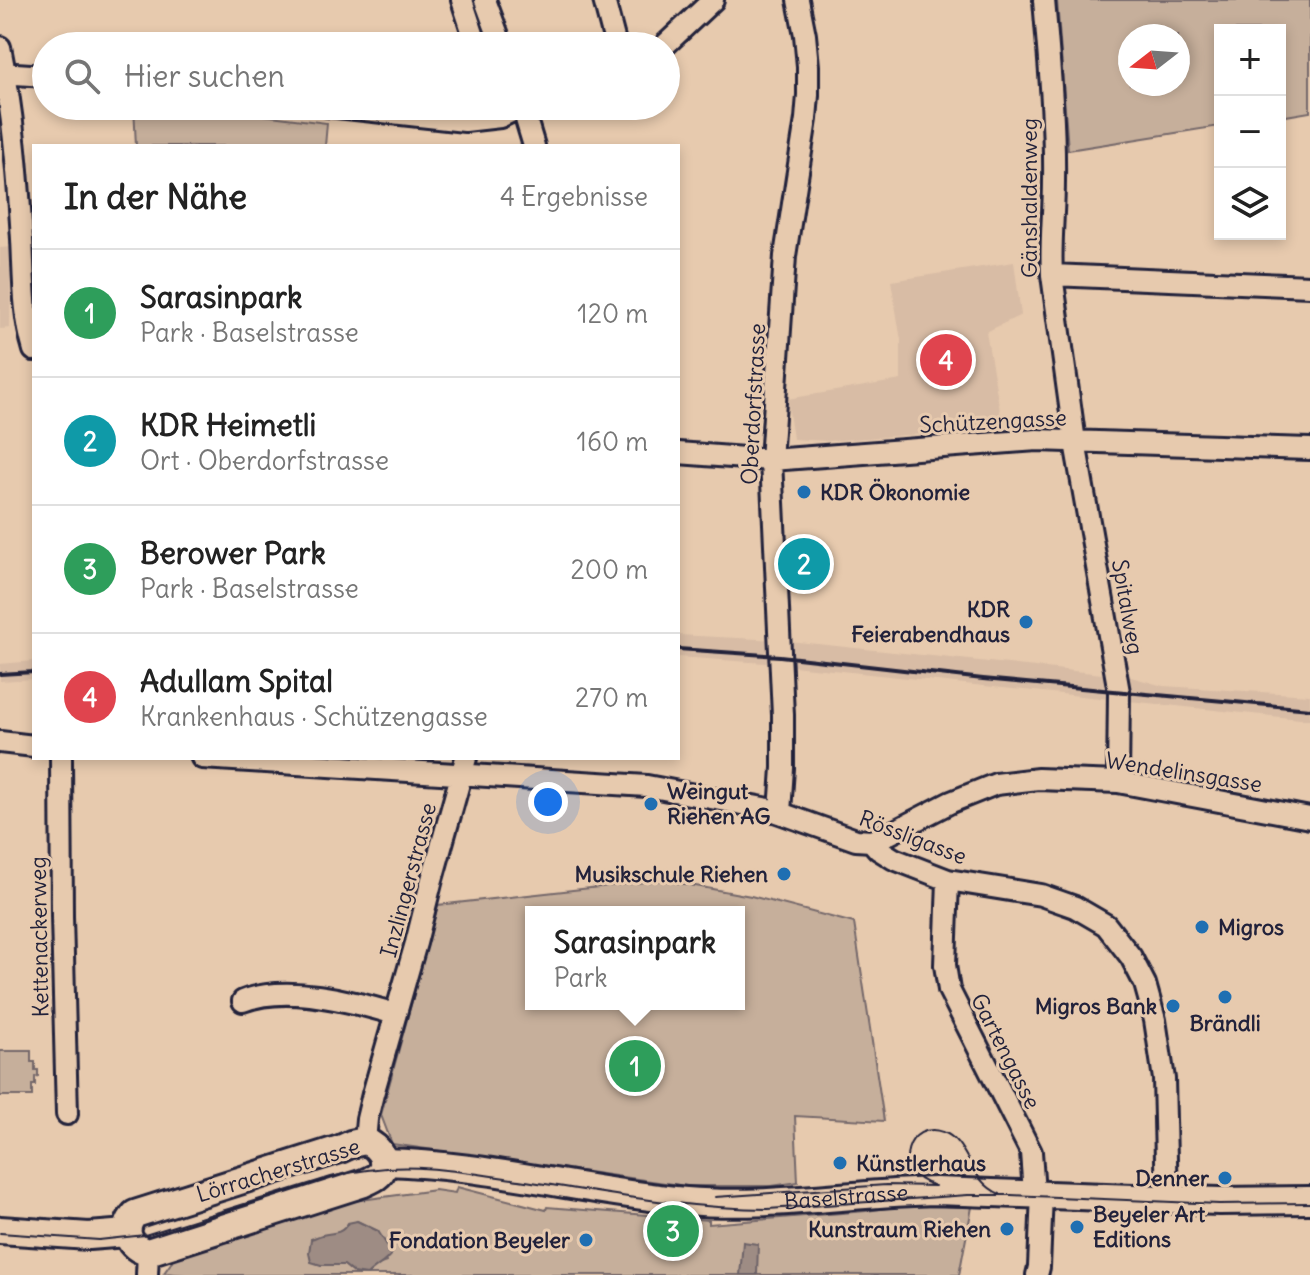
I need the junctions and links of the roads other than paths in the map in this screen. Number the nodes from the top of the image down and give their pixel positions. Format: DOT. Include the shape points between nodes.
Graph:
graph roads {
  1 [pos="462,0"];
  2 [pos="485,0"];
  3 [pos="604,0"];
  4 [pos="713,0"];
  5 [pos="798,0"];
  6 [pos="1044,0"];
  7 [pos="472,32"];
  8 [pos="497,32"];
  9 [pos="612,32"];
  10 [pos="679,32"];
  11 [pos="0,47"];
  12 [pos="3,73"];
  13 [pos="32,75"];
  14 [pos="526,120"];
  15 [pos="533,144"];
  16 [pos="8,153"];
  17 [pos="1052,275"];
  18 [pos="1310,286"];
  19 [pos="32,340"];
  20 [pos="1075,442"];
  21 [pos="1310,449"];
  22 [pos="680,453"];
  23 [pos="771,460"];
  24 [pos="0,742"];
  25 [pos="32,746"];
  26 [pos="61,760"];
  27 [pos="260,760"];
  28 [pos="464,767"];
  29 [pos="1118,782"];
  30 [pos="780,812"];
  31 [pos="1310,818"];
  32 [pos="871,841"];
  33 [pos="948,880"];
  34 [pos="243,1001"];
  35 [pos="395,1014"];
  36 [pos="67,1114"];
  37 [pos="365,1141"];
  38 [pos="383,1162"];
  39 [pos="1038,1193"];
  40 [pos="1167,1200"];
  41 [pos="1310,1200"];
  42 [pos="0,1230"];
  43 [pos="127,1233"];
  44 [pos="148,1263"];
  45 [pos="1037,1275"];
  1 -- 7 [label="street"];
  2 -- 8 [label="street"];
  3 -- 9 [label="street"];
  4 -- 10 [label="street"];
  5 -- 23 [label="street, Oberdorfstrasse" via="808,95 785,256"];
  6 -- 17 [label="street, Gänshaldenweg" via="1052,106"];
  11 -- 12 [label="street"];
  12 -- 13 [label="street"];
  12 -- 16 [label="street"];
  14 -- 15 [label="street"];
  16 -- 19 [label="street"];
  17 -- 18 [label="street"];
  17 -- 20 [label="street, Gänshaldenweg"];
  20 -- 21 [label="street, Schützengasse"];
  20 -- 23 [label="street, Schützengasse" via="1037,440"];
  20 -- 29 [label="street, Spitalweg" via="1119,692"];
  22 -- 23 [label="street, Schützengasse"];
  23 -- 30 [label="street, Oberdorfstrasse" via="783,715"];
  24 -- 25 [label="street"];
  26 -- 36 [label="street, Kettenackerweg"];
  27 -- 28 [label="street, Rössligasse"];
  28 -- 30 [label="street, Rössligasse" via="647,786"];
  28 -- 35 [label="street, Inzlingerstrasse"];
  29 -- 31 [label="street, Wendelinsgasse"];
  29 -- 32 [label="street, Wendelinsgasse" via="1038,779 996,784"];
  30 -- 32 [label="street, Rössligasse"];
  32 -- 33 [label="street, Rössligasse" via="894,859"];
  33 -- 39 [label="street, Gartengasse" via="949,990 1031,1152"];
  33 -- 40 [label="street, Rössligasse" via="1041,895 1075,907 1106,925 1131,957 1151,1004 1164,1079"];
  34 -- 35 [label="street" via="270,994 325,997"];
  35 -- 37 [label="street, Inzlingerstrasse"];
  37 -- 38 [label="main road, Lörracherstrasse" via="378,1149"];
  37 -- 43 [label="main road, Lörracherstrasse" via="135,1214"];
  38 -- 39 [label="main road, Baselstrasse" via="709,1202 907,1191"];
  38 -- 44 [label="main road, Lörracherstrasse" via="376,1178"];
  39 -- 40 [label="main road, Baselstrasse"];
  39 -- 45 [label="street, Gartengasse"];
  40 -- 41 [label="main road, Baselstrasse"];
  42 -- 43 [label="main road"];
  43 -- 44 [label="main road, Lörracherstrasse"];
}
